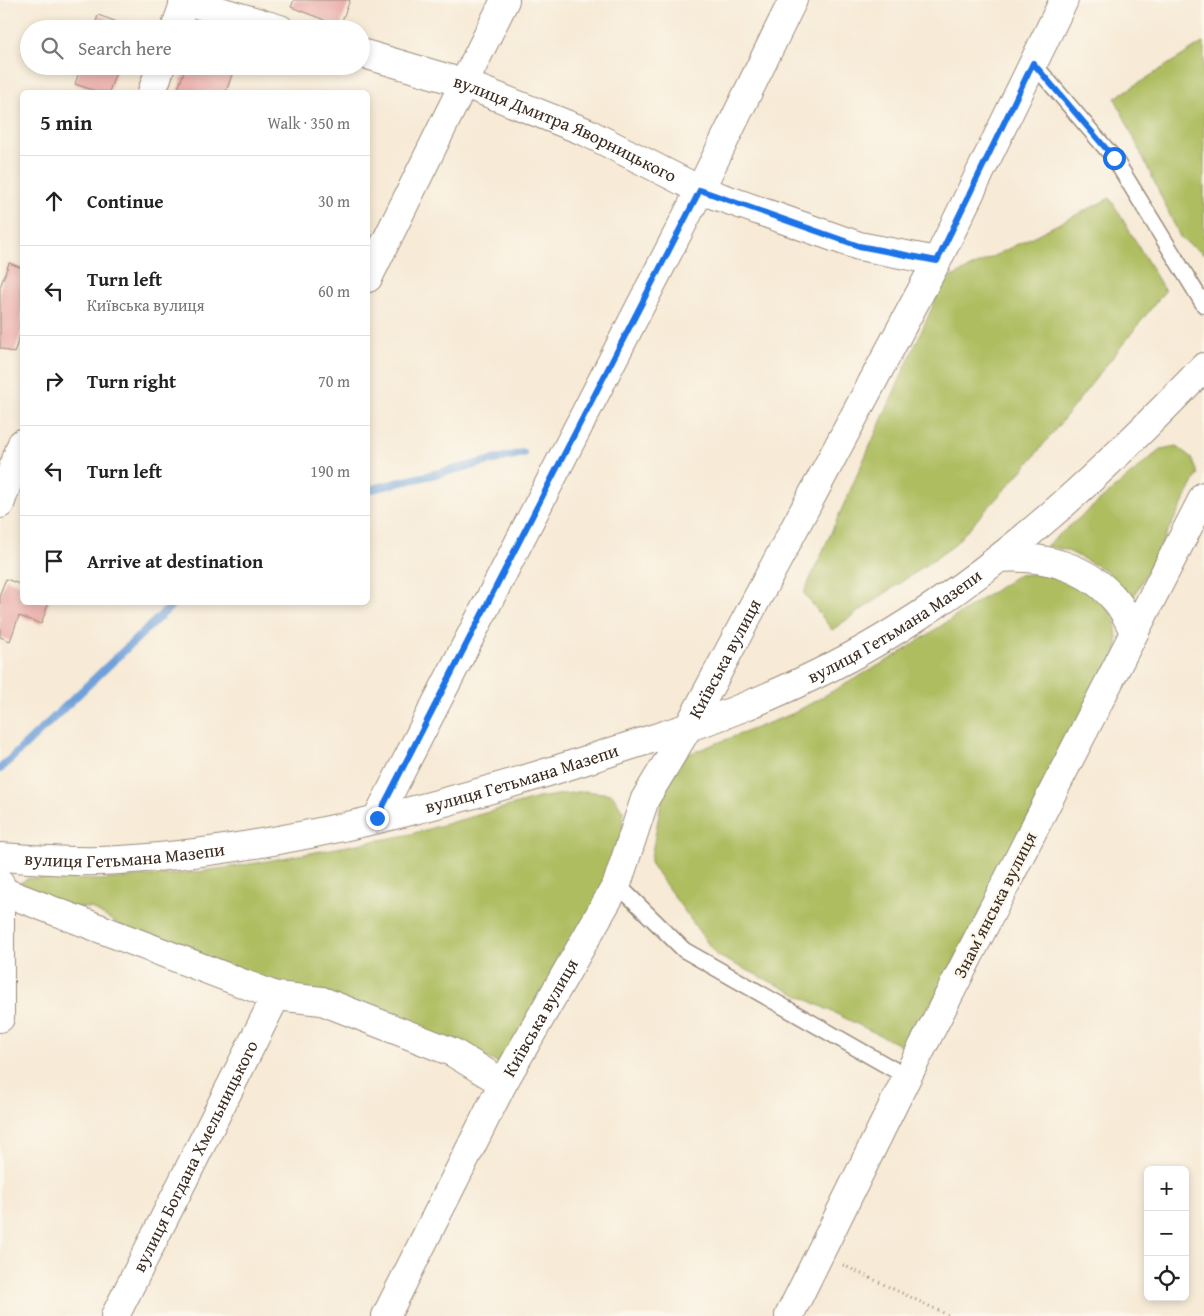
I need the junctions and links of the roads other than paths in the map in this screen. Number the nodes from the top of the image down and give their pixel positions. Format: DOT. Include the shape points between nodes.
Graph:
graph roads {
  1 [pos="184,0"];
  2 [pos="505,0"];
  3 [pos="793,0"];
  4 [pos="1064,0"];
  5 [pos="178,20"];
  6 [pos="250,20"];
  7 [pos="370,56"];
  8 [pos="1033,63"];
  9 [pos="158,75"];
  10 [pos="463,83"];
  11 [pos="153,90"];
  12 [pos="700,190"];
  13 [pos="937,261"];
  14 [pos="370,274"];
  15 [pos="1204,305"];
  16 [pos="1204,366"];
  17 [pos="20,449"];
  18 [pos="1204,496"];
  19 [pos="0,504"];
  20 [pos="999,558"];
  21 [pos="1134,632"];
  22 [pos="689,726"];
  23 [pos="377,818"];
  24 [pos="0,857"];
  25 [pos="617,884"];
  26 [pos="1,887"];
  27 [pos="276,996"];
  28 [pos="0,1018"];
  29 [pos="907,1077"];
  30 [pos="503,1083"];
  31 [pos="115,1316"];
  32 [pos="386,1316"];
  33 [pos="789,1316"];
  1 -- 5 [label="main road"];
  1 -- 6 [label="main road"];
  2 -- 10 [label="main road"];
  3 -- 12 [label="main road"];
  4 -- 8 [label="main road, Київська вулиця"];
  7 -- 10 [label="main road, вулиця Дмитра Яворницького"];
  8 -- 13 [label="main road, Київська вулиця"];
  8 -- 15 [label="lane" via="1114,158"];
  9 -- 11 [label="main road"];
  10 -- 12 [label="main road, вулиця Дмитра Яворницького" via="586,132"];
  10 -- 14 [label="main road"];
  12 -- 13 [label="main road, вулиця Дмитра Яворницького" via="859,246"];
  12 -- 23 [label="main road"];
  13 -- 22 [label="main road, Київська вулиця"];
  16 -- 20 [label="main road, вулиця Гетьмана Мазепи" via="1117,454"];
  17 -- 19 [label="main road"];
  18 -- 21 [label="main road, Знамʼянська вулиця"];
  20 -- 21 [label="main road, вулиця Гетьмана Мазепи" via="1043,559 1083,573 1102,586 1118,604"];
  20 -- 22 [label="main road, вулиця Гетьмана Мазепи" via="946,598 850,656 797,684"];
  21 -- 29 [label="main road, Знамʼянська вулиця"];
  22 -- 23 [label="main road, вулиця Гетьмана Мазепи" via="578,763"];
  22 -- 25 [label="main road, Київська вулиця" via="645,799"];
  23 -- 24 [label="main road, вулиця Гетьмана Мазепи" via="240,846 166,856 99,861"];
  25 -- 29 [label="lane" via="684,950"];
  25 -- 30 [label="main road, Київська вулиця"];
  26 -- 27 [label="main road"];
  26 -- 28 [label="main road"];
  27 -- 30 [label="main road" via="322,1001 452,1052"];
  27 -- 31 [label="main road, вулиця Богдана Хмельницького"];
  29 -- 33 [label="main road, Знамʼянська вулиця"];
  30 -- 32 [label="main road, Київська вулиця"];
}
